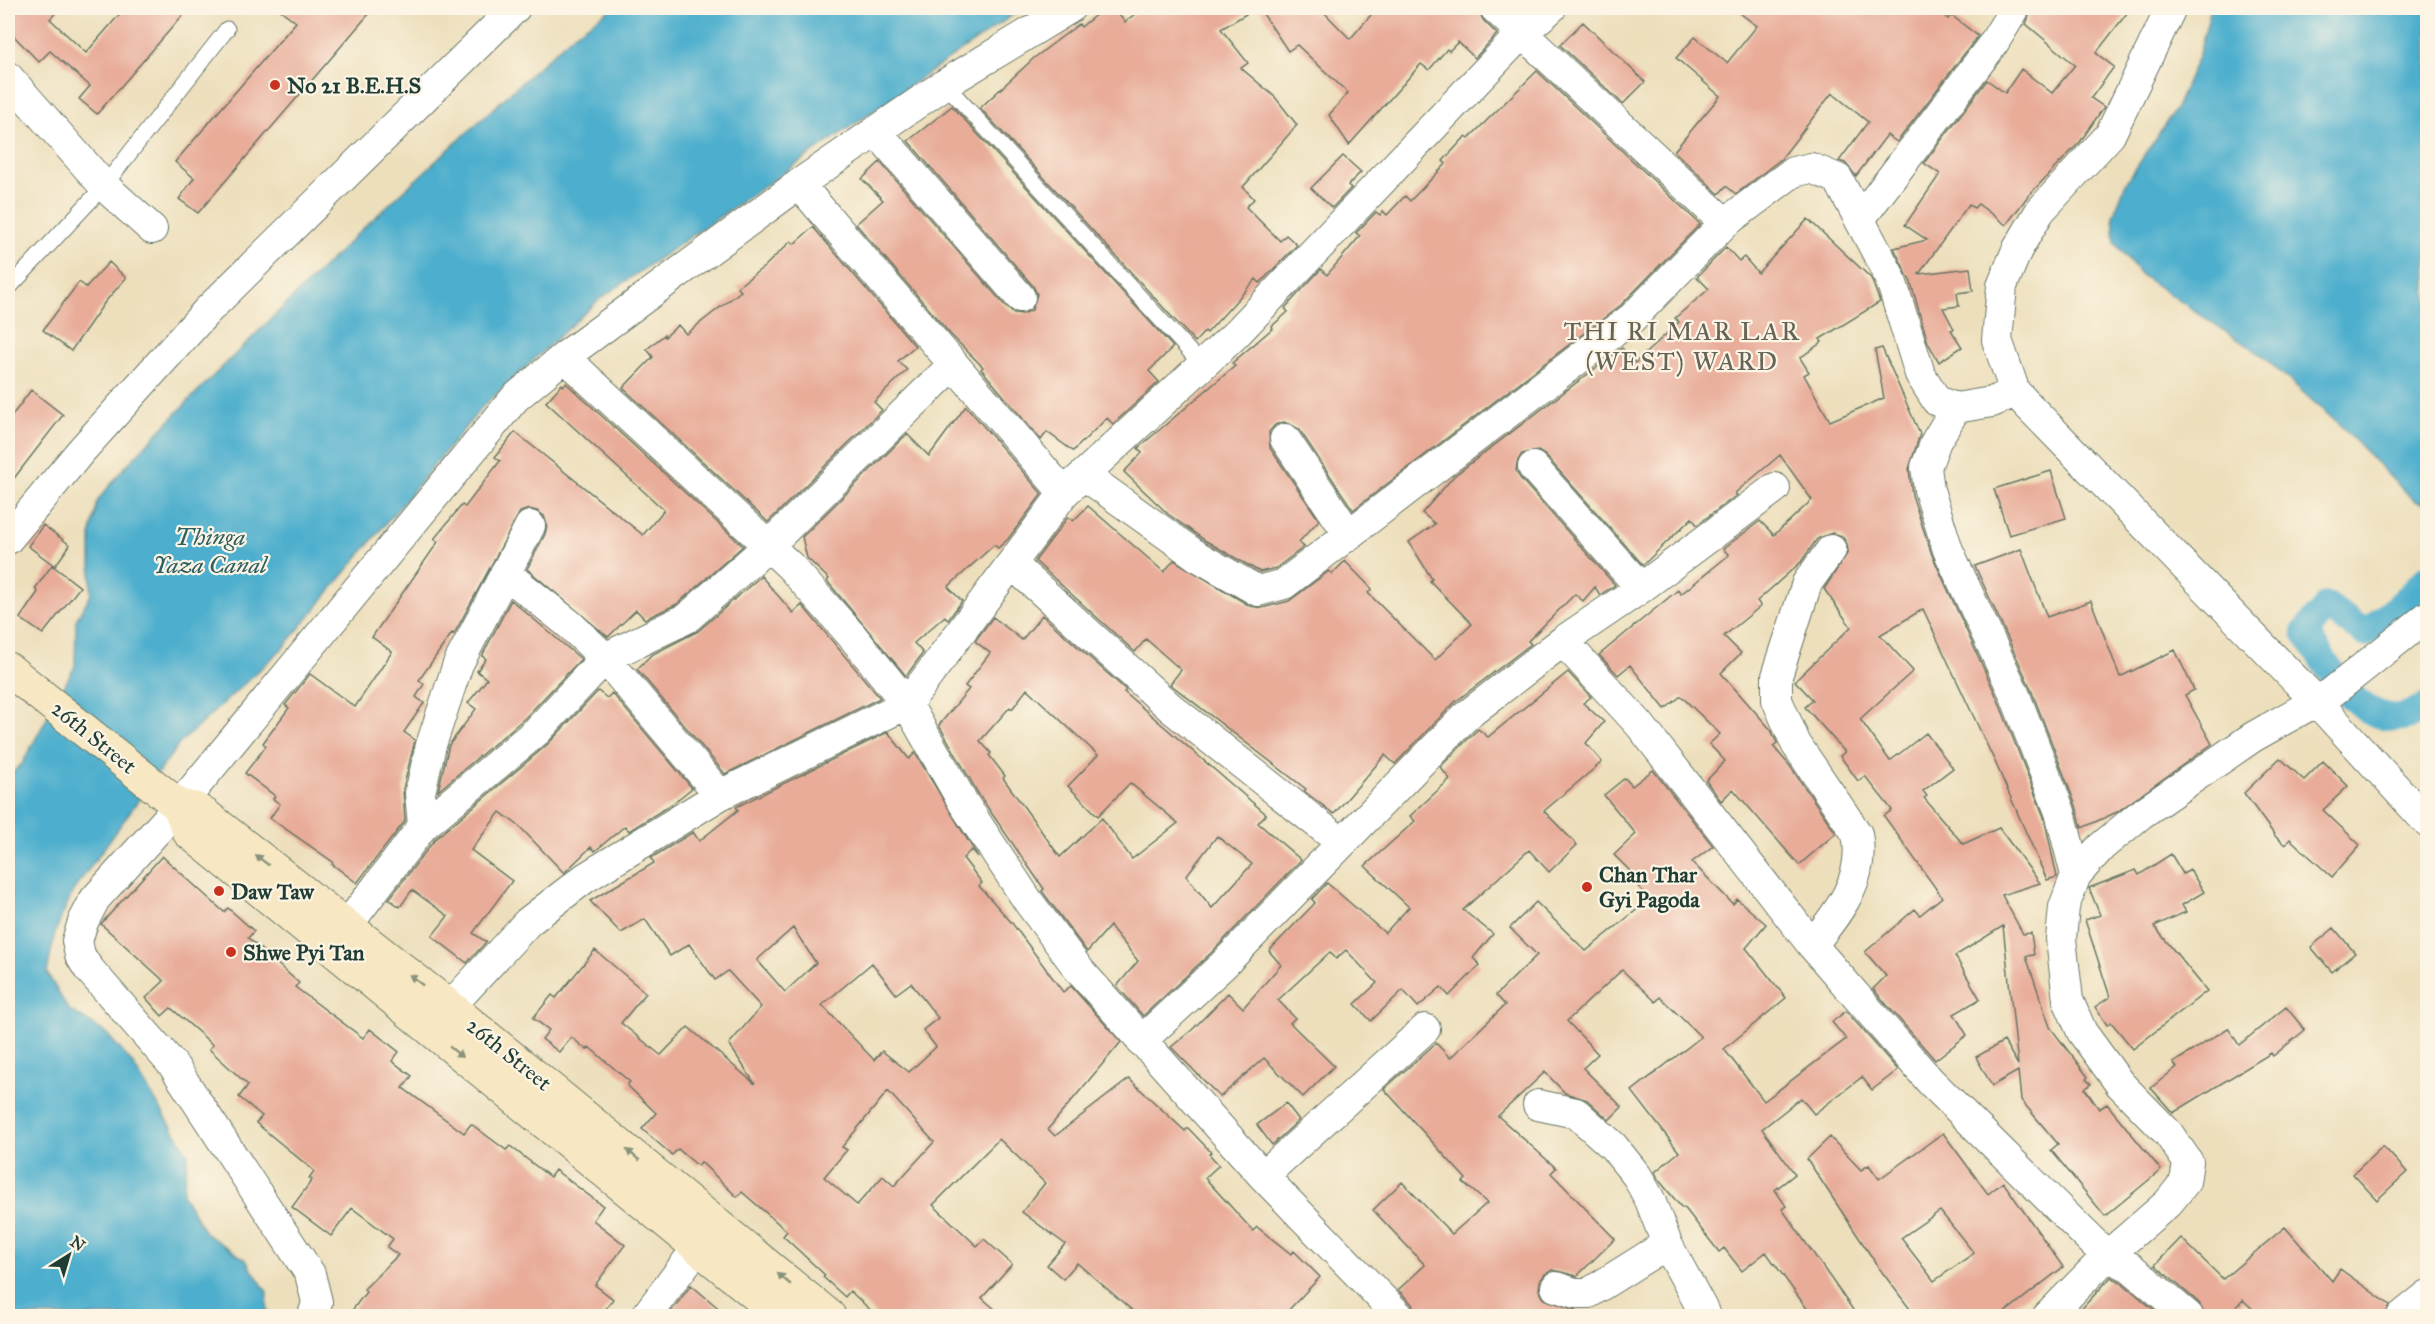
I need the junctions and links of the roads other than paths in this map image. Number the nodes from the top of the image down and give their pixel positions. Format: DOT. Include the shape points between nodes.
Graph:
graph roads {
  1 [pos="515,8"];
  2 [pos="1070,8"];
  3 [pos="1495,8"];
  4 [pos="1551,8"];
  5 [pos="2015,8"];
  6 [pos="2171,8"];
  7 [pos="227,29"];
  8 [pos="1523,32"];
  9 [pos="8,77"];
  10 [pos="945,84"];
  11 [pos="876,131"];
  12 [pos="799,184"];
  13 [pos="104,186"];
  14 [pos="1860,219"];
  15 [pos="1725,223"];
  16 [pos="152,229"];
  17 [pos="8,289"];
  18 [pos="1020,297"];
  19 [pos="564,357"];
  20 [pos="953,365"];
  21 [pos="1203,366"];
  22 [pos="2015,392"];
  23 [pos="1956,408"];
  24 [pos="1285,439"];
  25 [pos="1533,467"];
  26 [pos="1074,484"];
  27 [pos="1775,488"];
  28 [pos="530,526"];
  29 [pos="1349,535"];
  30 [pos="8,539"];
  31 [pos="767,547"];
  32 [pos="1831,550"];
  33 [pos="1013,565"];
  34 [pos="505,573"];
  35 [pos="1641,588"];
  36 [pos="2427,616"];
  37 [pos="1563,641"];
  38 [pos="605,658"];
  39 [pos="17,676"];
  40 [pos="2324,698"];
  41 [pos="907,704"];
  42 [pos="720,795"];
  43 [pos="172,800"];
  44 [pos="2427,823"];
  45 [pos="423,826"];
  46 [pos="1341,842"];
  47 [pos="2076,875"];
  48 [pos="338,938"];
  49 [pos="1812,945"];
  50 [pos="440,1018"];
  51 [pos="1425,1029"];
  52 [pos="1141,1041"];
  53 [pos="1538,1105"];
  54 [pos="1263,1176"];
  55 [pos="707,1235"];
  56 [pos="1666,1244"];
  57 [pos="2107,1256"];
  58 [pos="1556,1287"];
  59 [pos="2427,1294"];
  60 [pos="2405,1315"];
  61 [pos="314,1317"];
  62 [pos="646,1317"];
  63 [pos="782,1317"];
  64 [pos="829,1317"];
  65 [pos="1399,1317"];
  66 [pos="1706,1317"];
  67 [pos="2048,1317"];
  68 [pos="2188,1317"];
  1 -- 30 [label="street" via="207,311"];
  2 -- 10 [label="street"];
  3 -- 8 [label="street"];
  4 -- 8 [label="street"];
  5 -- 14 [label="street" via="1993,44"];
  6 -- 22 [label="street" via="2110,135 2040,211 2002,286 1997,340"];
  7 -- 13 [label="lane"];
  8 -- 15 [label="street"];
  8 -- 21 [label="street"];
  9 -- 13 [label="street"];
  10 -- 11 [label="street"];
  10 -- 21 [label="lane"];
  11 -- 12 [label="street"];
  11 -- 18 [label="street"];
  12 -- 19 [label="street"];
  12 -- 20 [label="street"];
  13 -- 16 [label="street"];
  13 -- 17 [label="lane"];
  14 -- 15 [label="street" via="1838,179 1811,168 1793,172"];
  14 -- 23 [label="street" via="1890,277 1920,374 1937,401"];
  15 -- 29 [label="street" via="1632,318"];
  19 -- 31 [label="street"];
  19 -- 43 [label="street" via="515,398"];
  20 -- 26 [label="street"];
  20 -- 31 [label="street"];
  21 -- 26 [label="street"];
  22 -- 23 [label="street" via="1992,402"];
  22 -- 40 [label="street"];
  23 -- 47 [label="street" via="1926,467 1929,490 1948,550 2014,693 2060,812"];
  24 -- 29 [label="street"];
  25 -- 35 [label="street"];
  26 -- 29 [label="street" via="1258,591 1284,584"];
  26 -- 33 [label="street"];
  27 -- 35 [label="street"];
  28 -- 34 [label="street"];
  31 -- 38 [label="street" via="687,618"];
  31 -- 41 [label="street" via="790,566"];
  32 -- 49 [label="street" via="1807,583 1777,676 1777,700 1796,744 1857,834 1861,851 1858,872 1839,912"];
  33 -- 41 [label="street"];
  33 -- 46 [label="street" via="1171,708"];
  34 -- 38 [label="street"];
  34 -- 45 [label="street" via="458,664 431,745 420,793"];
  35 -- 37 [label="street"];
  36 -- 40 [label="street"];
  37 -- 46 [label="street" via="1466,716"];
  37 -- 49 [label="street" via="1640,725"];
  38 -- 42 [label="street"];
  38 -- 45 [label="street" via="537,731"];
  39 -- 43 [label="main road, 26th Street"];
  40 -- 44 [label="street"];
  40 -- 47 [label="street" via="2253,737 2141,814 2101,847"];
  41 -- 42 [label="street"];
  41 -- 52 [label="street" via="964,804 1028,901 1080,971"];
  42 -- 50 [label="street" via="585,878 528,922"];
  43 -- 48 [label="main road, 26th Street" via="189,832"];
  43 -- 61 [label="street" via="95,899 77,941 80,955 173,1065 310,1274 317,1302"];
  45 -- 48 [label="street"];
  46 -- 52 [label="street" via="1223,965"];
  47 -- 57 [label="street" via="2064,907 2061,939 2068,1000 2082,1032 2120,1084 2168,1133 2188,1162 2185,1182 2168,1203"];
  48 -- 50 [label="main road, 26th Street"];
  49 -- 57 [label="street" via="1930,1081"];
  50 -- 55 [label="main road, 26th Street"];
  51 -- 54 [label="street"];
  52 -- 54 [label="street"];
  53 -- 56 [label="street" via="1576,1113 1613,1146 1650,1200"];
  54 -- 65 [label="street"];
  55 -- 62 [label="street"];
  55 -- 63 [label="main road, 26th Street"];
  64 -- 55 [label="main road, 26th Street, one-way"];
  56 -- 58 [label="street" via="1589,1293"];
  56 -- 66 [label="street"];
  57 -- 67 [label="street"];
  57 -- 68 [label="street" via="2130,1267"];
  59 -- 60 [label="street"];
}
